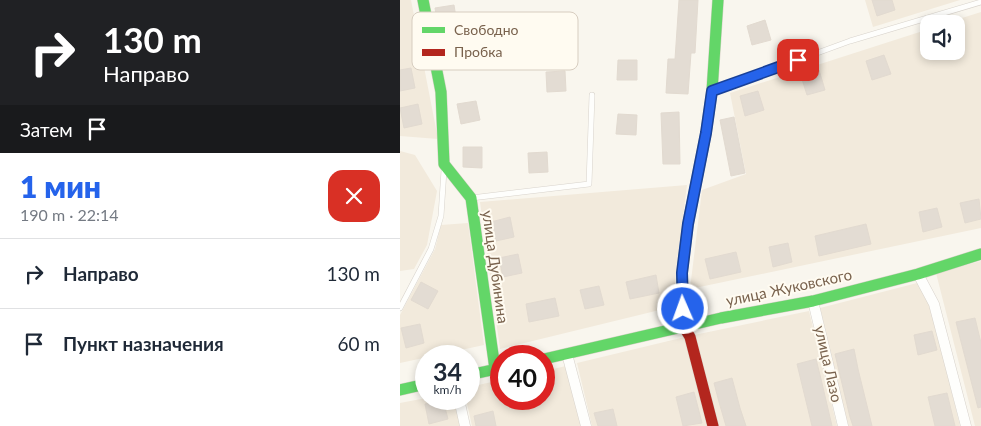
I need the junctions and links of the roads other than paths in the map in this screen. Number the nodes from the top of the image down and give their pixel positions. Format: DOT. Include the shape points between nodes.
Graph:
graph roads {
  1 [pos="718,0"];
  2 [pos="981,2"];
  3 [pos="436,70"];
  4 [pos="712,91"];
  5 [pos="592,95"];
  6 [pos="444,164"];
  7 [pos="470,198"];
  8 [pos="981,254"];
  9 [pos="918,274"];
  10 [pos="813,301"];
  11 [pos="400,308"];
  12 [pos="684,327"];
  13 [pos="494,345"];
  14 [pos="567,354"];
  15 [pos="555,357"];
  16 [pos="415,387"];
  17 [pos="400,390"];
  18 [pos="461,410"];
  19 [pos="465,426"];
  20 [pos="586,426"];
  21 [pos="713,426"];
  22 [pos="843,426"];
  23 [pos="966,426"];
  1 -- 4 [label="street"];
  2 -- 4 [label="lane" via="850,41"];
  3 -- 6 [label="street" via="441,92"];
  4 -- 12 [label="street" via="682,273"];
  5 -- 7 [label="lane" via="589,184"];
  6 -- 7 [label="street, улица Дубинина"];
  6 -- 11 [label="lane" via="441,216 431,249"];
  7 -- 13 [label="street, улица Дубинина"];
  8 -- 9 [label="street, улица Жуковского"];
  9 -- 10 [label="street, улица Жуковского"];
  9 -- 23 [label="street" via="934,304"];
  10 -- 12 [label="street, улица Жуковского"];
  10 -- 22 [label="street, улица Лазо"];
  12 -- 14 [label="street, улица Жуковского"];
  12 -- 21 [label="street" via="690,337"];
  14 -- 15 [label="street, улица Жуковского"];
  14 -- 20 [label="street"];
  16 -- 17 [label="street"];
  18 -- 19 [label="street"];
}
